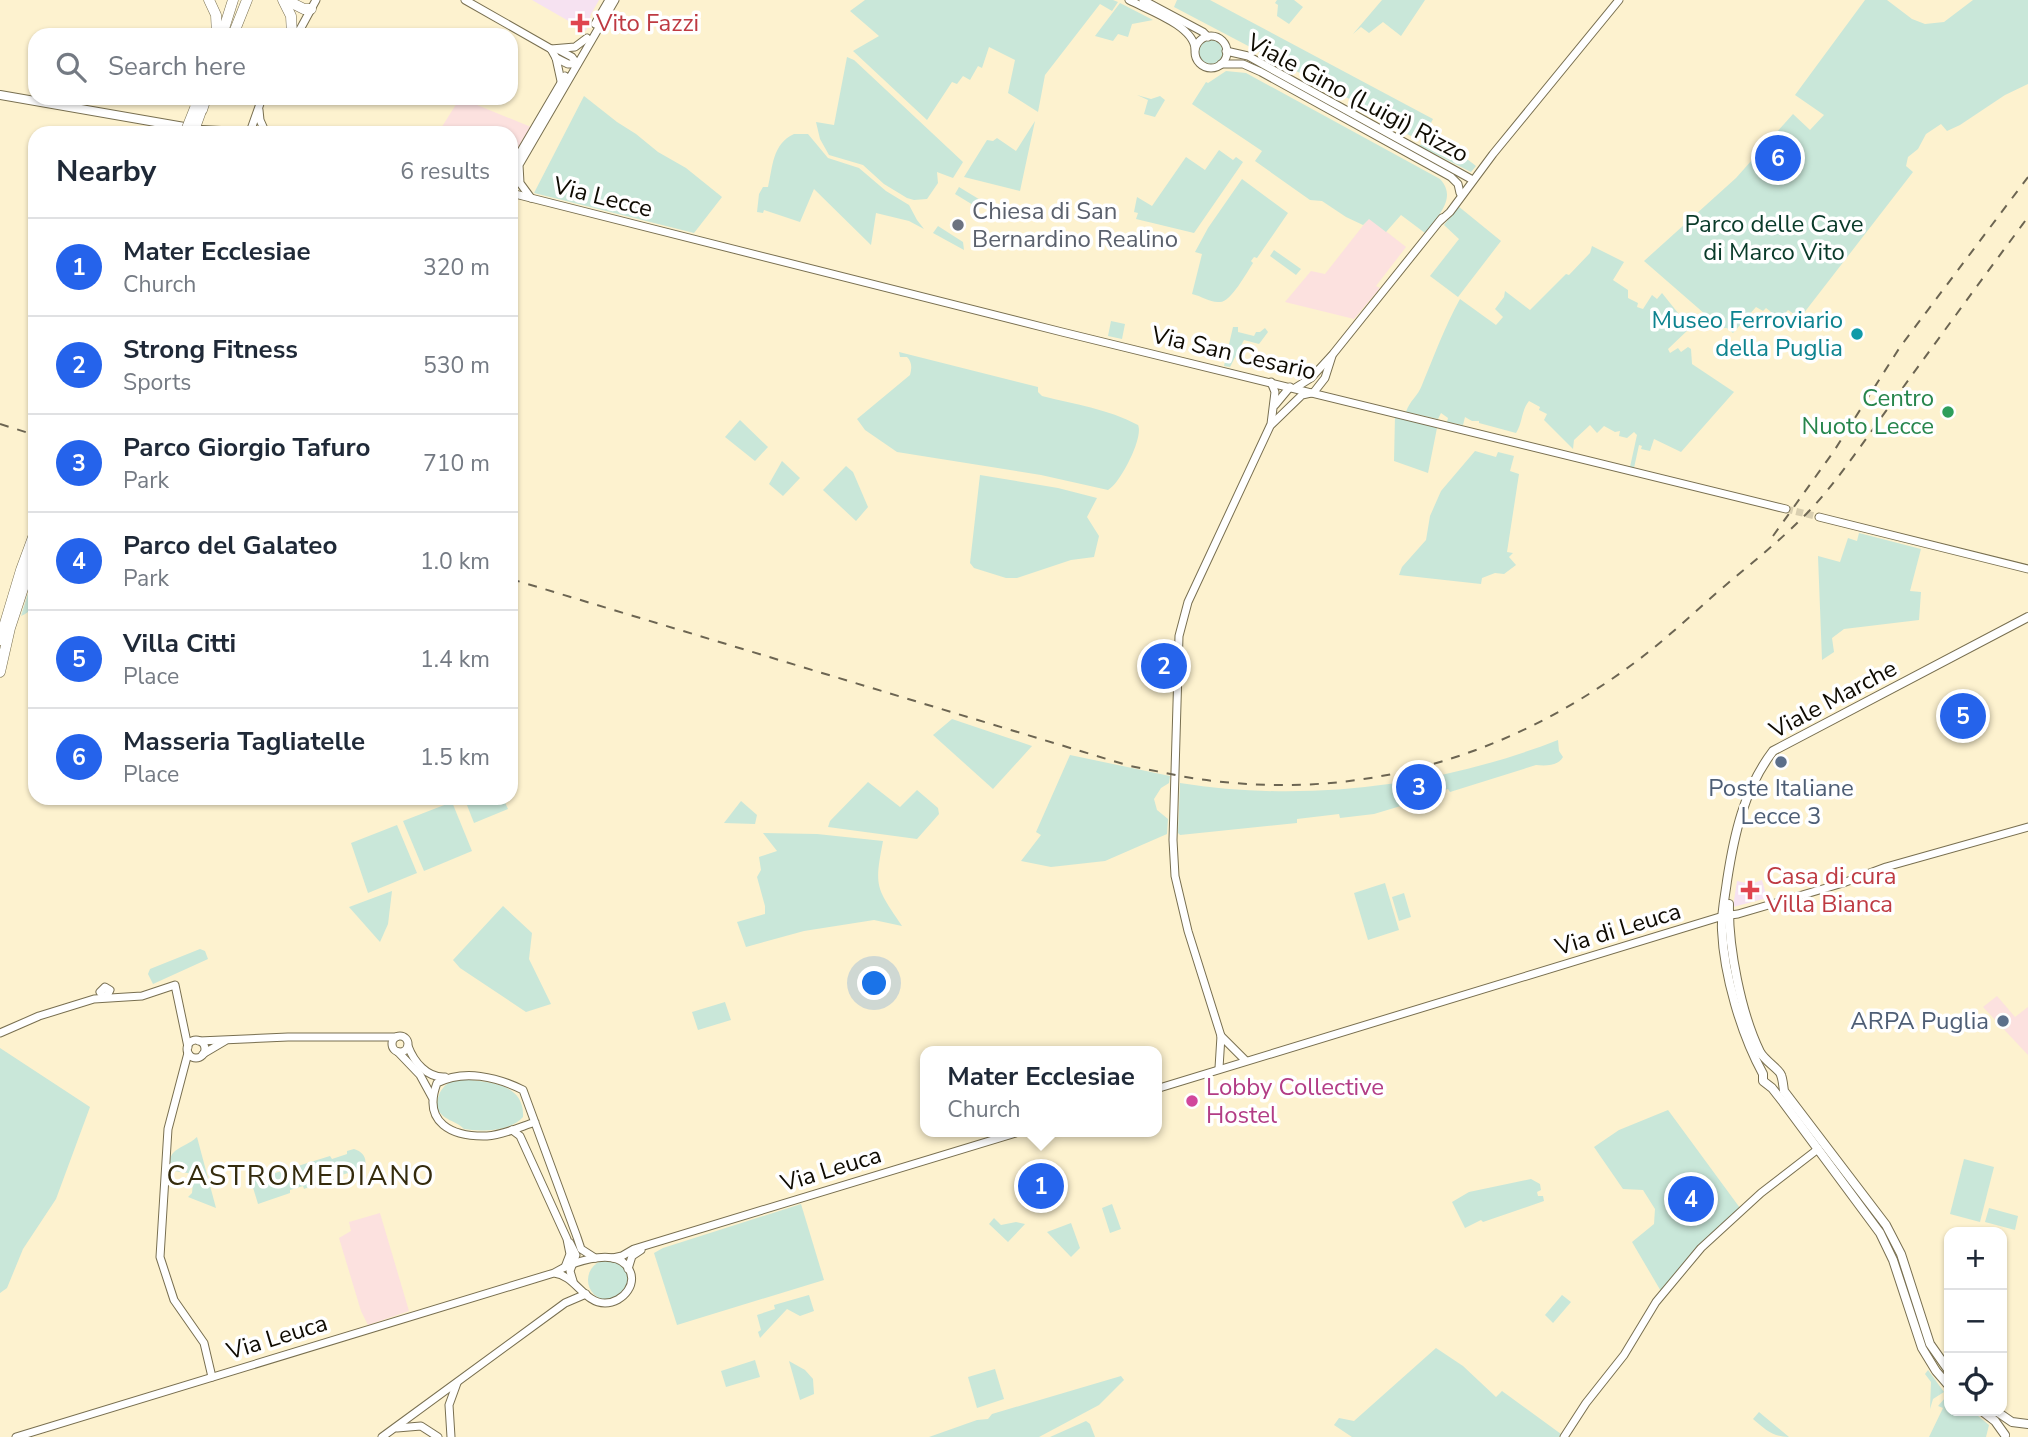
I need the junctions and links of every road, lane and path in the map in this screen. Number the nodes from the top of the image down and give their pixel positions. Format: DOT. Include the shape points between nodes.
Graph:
graph roads {
  1 [pos="209,0"];
  2 [pos="233,0"];
  3 [pos="240,0"];
  4 [pos="247,0"];
  5 [pos="284,0"];
  6 [pos="299,0"];
  7 [pos="465,0"];
  8 [pos="609,0"];
  9 [pos="615,0"];
  10 [pos="1129,0"];
  11 [pos="1143,0"];
  12 [pos="1619,0"];
  13 [pos="314,4"];
  14 [pos="218,28"];
  15 [pos="222,28"];
  16 [pos="233,28"];
  17 [pos="234,28"];
  18 [pos="293,28"];
  19 [pos="299,28"];
  20 [pos="513,28"];
  21 [pos="518,31"];
  22 [pos="1208,37"];
  23 [pos="587,38"];
  24 [pos="1195,50"];
  25 [pos="1226,51"];
  26 [pos="555,52"];
  27 [pos="574,63"];
  28 [pos="1221,64"];
  29 [pos="561,84"];
  30 [pos="0,95"];
  31 [pos="28,100"];
  32 [pos="53,105"];
  33 [pos="199,105"];
  34 [pos="260,105"];
  35 [pos="261,105"];
  36 [pos="164,126"];
  37 [pos="192,126"];
  38 [pos="252,126"];
  39 [pos="265,126"];
  40 [pos="518,164"];
  41 [pos="518,165"];
  42 [pos="1474,176"];
  43 [pos="518,178"];
  44 [pos="1460,193"];
  45 [pos="518,194"];
  46 [pos="532,199"];
  47 [pos="1440,221"];
  48 [pos="685,238"];
  49 [pos="1333,354"];
  50 [pos="1311,378"];
  51 [pos="1271,382"];
  52 [pos="1292,387"];
  53 [pos="1314,392"];
  54 [pos="1275,405"];
  55 [pos="1289,406"];
  56 [pos="1271,425"];
  57 [pos="1786,509"];
  58 [pos="1819,517"];
  59 [pos="28,556"];
  60 [pos="28,569"];
  61 [pos="2028,569"];
  62 [pos="13,606"];
  63 [pos="2028,620"];
  64 [pos="7,628"];
  65 [pos="0,640"];
  66 [pos="0,672"];
  67 [pos="2028,827"];
  68 [pos="1726,916"];
  69 [pos="186,1030"];
  70 [pos="0,1031"];
  71 [pos="1221,1036"];
  72 [pos="381,1037"];
  73 [pos="396,1037"];
  74 [pos="229,1039"];
  75 [pos="198,1041"];
  76 [pos="408,1046"];
  77 [pos="395,1049"];
  78 [pos="188,1050"];
  79 [pos="201,1056"];
  80 [pos="1245,1060"];
  81 [pos="1219,1068"];
  82 [pos="1773,1068"];
  83 [pos="184,1072"];
  84 [pos="1763,1074"];
  85 [pos="450,1076"];
  86 [pos="1781,1081"];
  87 [pos="1162,1087"];
  88 [pos="1772,1088"];
  89 [pos="432,1097"];
  90 [pos="535,1122"];
  91 [pos="511,1130"];
  92 [pos="1003,1137"];
  93 [pos="1818,1149"];
  94 [pos="567,1239"];
  95 [pos="653,1244"];
  96 [pos="612,1258"];
  97 [pos="599,1259"];
  98 [pos="574,1263"];
  99 [pos="564,1268"];
  100 [pos="628,1269"];
  101 [pos="554,1273"];
  102 [pos="574,1283"];
  103 [pos="586,1294"];
  104 [pos="565,1303"];
  105 [pos="1944,1364"];
  106 [pos="212,1377"];
  107 [pos="1944,1380"];
  108 [pos="457,1382"];
  109 [pos="1988,1416"];
  110 [pos="2003,1416"];
  111 [pos="2024,1423"];
  112 [pos="391,1430"];
  113 [pos="2005,1436"];
  114 [pos="16,1437"];
  115 [pos="382,1437"];
  116 [pos="438,1437"];
  117 [pos="451,1437"];
  118 [pos="1564,1437"];
  1 -- 14 [label="highway"];
  2 -- 15 [label="highway"];
  3 -- 16 [label="highway"];
  4 -- 17 [label="highway"];
  5 -- 13 [label="highway" via="304,9"];
  5 -- 18 [label="highway"];
  6 -- 13 [label="highway"];
  7 -- 20 [label="main road"];
  8 -- 23 [label="main road"];
  9 -- 27 [label="main road"];
  10 -- 24 [label="main road, Viale Gino (Luigi) Rizzo" via="1185,30"];
  11 -- 22 [label="main road, Viale Gino (Luigi) Rizzo"];
  12 -- 42 [label="main road"];
  13 -- 19 [label="main road"];
  21 -- 26 [label="main road"];
  22 -- 24 [label="main road" via="1199,41"];
  22 -- 25 [label="main road, Viale Gino (Luigi) Rizzo" via="1218,38"];
  23 -- 26 [label="main road"];
  23 -- 27 [label="main road"];
  24 -- 28 [label="main road, Viale Gino (Luigi) Rizzo" via="1202,66"];
  25 -- 28 [label="main road, Viale Gino (Luigi) Rizzo"];
  25 -- 42 [label="main road, Viale Gino (Luigi) Rizzo" via="1248,57"];
  26 -- 27 [label="main road"];
  26 -- 29 [label="main road"];
  27 -- 29 [label="main road"];
  27 -- 41 [label="main road"];
  28 -- 44 [label="main road, Viale Gino (Luigi) Rizzo" via="1243,64 1261,72 1451,177"];
  29 -- 40 [label="main road"];
  30 -- 31 [label="main road"];
  32 -- 36 [label="main road"];
  33 -- 37 [label="highway, bridge"];
  34 -- 38 [label="main road"];
  35 -- 39 [label="main road"];
  42 -- 44 [label="main road"];
  42 -- 47 [label="main road"];
  43 -- 46 [label="main road"];
  44 -- 47 [label="main road"];
  45 -- 46 [label="main road, Via Lecce"];
  46 -- 48 [label="main road, Via Lecce"];
  47 -- 49 [label="main road"];
  48 -- 51 [label="main road, Via San Cesario"];
  49 -- 50 [label="main road"];
  49 -- 53 [label="main road" via="1325,379"];
  50 -- 52 [label="main road"];
  50 -- 53 [label="main road"];
  51 -- 52 [label="main road, Via San Cesario"];
  51 -- 54 [label="main road"];
  52 -- 53 [label="main road, Via San Cesario"];
  52 -- 54 [label="main road"];
  52 -- 55 [label="main road"];
  53 -- 55 [label="main road"];
  53 -- 57 [label="main road, Via San Cesario"];
  54 -- 56 [label="main road"];
  55 -- 56 [label="main road"];
  56 -- 71 [label="main road" via="1188,602 1179,635 1172,840 1175,876"];
  58 -- 61 [label="main road"];
  59 -- 62 [label="highway"];
  60 -- 62 [label="highway"];
  62 -- 64 [label="highway"];
  63 -- 68 [label="main road, Viale Marche" via="1773,751 1761,766 1741,813"];
  64 -- 65 [label="highway"];
  64 -- 66 [label="highway"];
  67 -- 68 [label="main road, Via di Leuca"];
  68 -- 80 [label="main road, Via di Leuca"];
  68 -- 82 [label="main road" via="1742,1001 1761,1053"];
  68 -- 84 [label="main road" via="1722,930 1734,998"];
  69 -- 70 [label="main road" via="175,985 142,996 105,994 29,1017"];
  69 -- 75 [label="main road"];
  69 -- 78 [label="main road"];
  71 -- 80 [label="main road"];
  71 -- 81 [label="main road"];
  72 -- 73 [label="main road"];
  72 -- 74 [label="main road"];
  72 -- 77 [label="main road"];
  73 -- 76 [label="main road" via="404,1037"];
  73 -- 77 [label="main road"];
  74 -- 75 [label="main road"];
  74 -- 79 [label="main road"];
  75 -- 78 [label="main road" via="190,1042"];
  75 -- 79 [label="main road" via="205,1049"];
  76 -- 77 [label="main road" via="404,1051"];
  76 -- 85 [label="main road" via="425,1070 438,1077"];
  77 -- 89 [label="main road" via="420,1075"];
  78 -- 79 [label="main road" via="194,1058"];
  78 -- 83 [label="main road"];
  79 -- 83 [label="main road"];
  80 -- 81 [label="main road, Via di Leuca"];
  81 -- 87 [label="main road"];
  82 -- 84 [label="main road"];
  82 -- 86 [label="main road" via="1781,1074"];
  83 -- 106 [label="main road" via="168,1129 160,1257 170,1290 204,1343"];
  84 -- 88 [label="main road" via="1765,1084"];
  85 -- 89 [label="main road" via="437,1083"];
  85 -- 90 [label="main road" via="482,1077 523,1090"];
  86 -- 88 [label="main road"];
  86 -- 105 [label="main road" via="1894,1240 1930,1343"];
  88 -- 93 [label="main road"];
  89 -- 91 [label="main road" via="435,1117 443,1127 489,1136"];
  90 -- 91 [label="main road"];
  90 -- 97 [label="main road" via="581,1249"];
  91 -- 94 [label="main road" via="520,1136"];
  92 -- 95 [label="main road, Via Leuca"];
  93 -- 107 [label="main road" via="1880,1233 1922,1349"];
  93 -- 118 [label="main road" via="1701,1248 1656,1302"];
  94 -- 98 [label="main road" via="574,1250"];
  94 -- 99 [label="main road" via="570,1254"];
  95 -- 96 [label="main road, Via Leuca"];
  95 -- 100 [label="main road, Via Leuca" via="632,1256"];
  96 -- 97 [label="main road"];
  96 -- 100 [label="main road"];
  97 -- 98 [label="main road"];
  98 -- 99 [label="main road, Via Leuca"];
  98 -- 102 [label="main road" via="570,1271"];
  99 -- 101 [label="main road, Via Leuca"];
  100 -- 103 [label="main road" via="629,1288 617,1301 601,1302"];
  101 -- 102 [label="main road"];
  101 -- 106 [label="main road, Via Leuca"];
  102 -- 103 [label="main road"];
  102 -- 104 [label="main road" via="573,1294"];
  103 -- 104 [label="main road"];
  104 -- 108 [label="main road"];
  106 -- 114 [label="main road, Via Leuca"];
  108 -- 112 [label="main road"];
  108 -- 117 [label="main road" via="449,1405"];
  109 -- 113 [label="main road"];
  110 -- 111 [label="main road"];
  111 -- 113 [label="main road" via="2007,1429"];
  112 -- 115 [label="main road"];
  112 -- 116 [label="main road" via="421,1426"];
}
